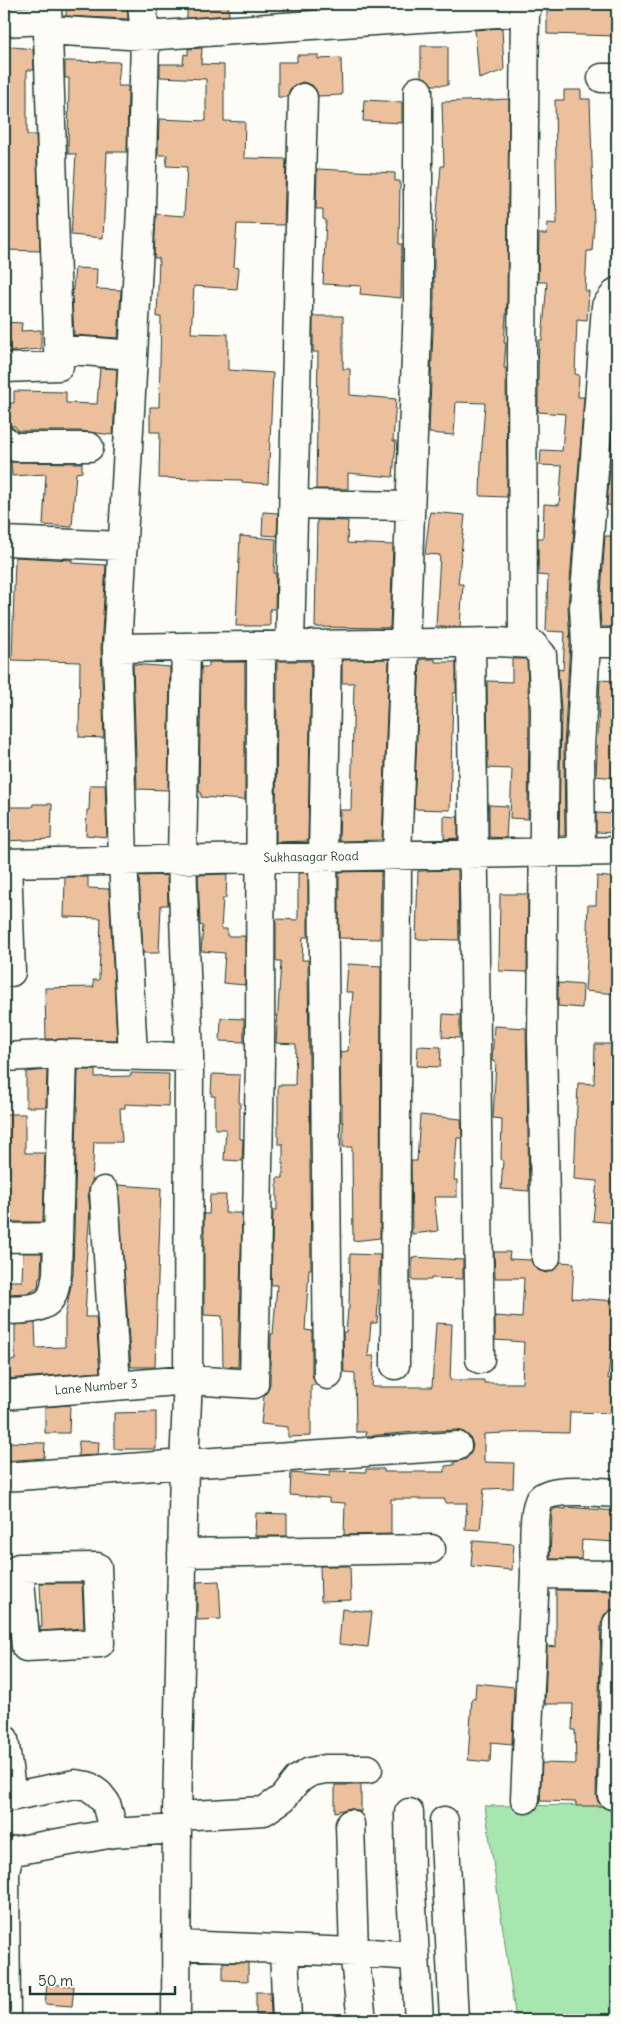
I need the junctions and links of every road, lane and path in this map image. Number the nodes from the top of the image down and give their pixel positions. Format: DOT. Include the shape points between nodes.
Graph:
graph roads {
  1 [pos="142,4"];
  2 [pos="526,7"];
  3 [pos="47,18"];
  4 [pos="4,22"];
  5 [pos="145,36"];
  6 [pos="418,91"];
  7 [pos="303,98"];
  8 [pos="617,292"];
  9 [pos="58,348"];
  10 [pos="133,355"];
  11 [pos="4,368"];
  12 [pos="4,440"];
  13 [pos="89,447"];
  14 [pos="294,504"];
  15 [pos="410,506"];
  16 [pos="4,541"];
  17 [pos="123,546"];
  18 [pos="471,643"];
  19 [pos="523,643"];
  20 [pos="586,643"];
  21 [pos="617,643"];
  22 [pos="405,644"];
  23 [pos="290,645"];
  24 [pos="327,645"];
  25 [pos="261,646"];
  26 [pos="186,647"];
  27 [pos="117,648"];
  28 [pos="617,851"];
  29 [pos="543,852"];
  30 [pos="581,852"];
  31 [pos="474,853"];
  32 [pos="397,855"];
  33 [pos="323,856"];
  34 [pos="261,858"];
  35 [pos="182,859"];
  36 [pos="123,861"];
  37 [pos="6,863"];
  38 [pos="4,973"];
  39 [pos="63,1054"];
  40 [pos="133,1055"];
  41 [pos="4,1057"];
  42 [pos="189,1057"];
  43 [pos="104,1191"];
  44 [pos="58,1236"];
  45 [pos="4,1238"];
  46 [pos="546,1257"];
  47 [pos="4,1310"];
  48 [pos="480,1359"];
  49 [pos="395,1365"];
  50 [pos="328,1375"];
  51 [pos="188,1380"];
  52 [pos="116,1386"];
  53 [pos="4,1395"];
  54 [pos="457,1446"];
  55 [pos="184,1464"];
  56 [pos="4,1477"];
  57 [pos="617,1493"];
  58 [pos="430,1550"];
  59 [pos="182,1553"];
  60 [pos="535,1574"];
  61 [pos="617,1575"];
  62 [pos="617,1624"];
  63 [pos="4,1738"];
  64 [pos="368,1769"];
  65 [pos="612,1795"];
  66 [pos="8,1797"];
  67 [pos="525,1799"];
  68 [pos="409,1813"];
  69 [pos="444,1821"];
  70 [pos="177,1823"];
  71 [pos="350,1824"];
  72 [pos="114,1833"];
  73 [pos="177,1945"];
  74 [pos="284,1950"];
  75 [pos="354,1952"];
  76 [pos="415,1956"];
  77 [pos="6,2020"];
  78 [pos="176,2020"];
  79 [pos="287,2020"];
  80 [pos="362,2020"];
  81 [pos="419,2020"];
  82 [pos="454,2020"];
  1 -- 5 [label="street"];
  2 -- 5 [label="street"];
  2 -- 19 [label="street"];
  3 -- 4 [label="street"];
  3 -- 5 [label="street"];
  3 -- 9 [label="street"];
  5 -- 10 [label="street" via="141,210"];
  6 -- 15 [label="street" via="418,304"];
  7 -- 14 [label="street"];
  8 -- 20 [label="street" via="606,306 584,608"];
  9 -- 10 [label="street"];
  9 -- 11 [label="street" via="59,366"];
  10 -- 17 [label="street"];
  12 -- 13 [label="street" via="16,447"];
  14 -- 15 [label="street"];
  14 -- 23 [label="street"];
  15 -- 22 [label="street"];
  16 -- 17 [label="street"];
  17 -- 27 [label="street"];
  18 -- 19 [label="street"];
  18 -- 22 [label="street"];
  18 -- 31 [label="street"];
  19 -- 29 [label="street" via="532,644 542,655"];
  20 -- 21 [label="street"];
  20 -- 30 [label="street" via="580,748"];
  22 -- 24 [label="street"];
  22 -- 32 [label="street"];
  23 -- 24 [label="street"];
  23 -- 25 [label="street"];
  24 -- 33 [label="street"];
  25 -- 26 [label="street"];
  25 -- 34 [label="street"];
  26 -- 27 [label="street"];
  26 -- 35 [label="street"];
  27 -- 36 [label="street"];
  28 -- 30 [label="street, Sukhasagar Road"];
  29 -- 30 [label="street, Sukhasagar Road"];
  29 -- 31 [label="street, Sukhasagar Road"];
  29 -- 46 [label="street"];
  31 -- 32 [label="street, Sukhasagar Road"];
  31 -- 48 [label="street"];
  32 -- 33 [label="street, Sukhasagar Road"];
  32 -- 49 [label="street"];
  33 -- 34 [label="street, Sukhasagar Road"];
  33 -- 50 [label="street"];
  34 -- 35 [label="street, Sukhasagar Road"];
  34 -- 51 [label="street, Lane Number 3" via="254,1384"];
  35 -- 36 [label="street, Sukhasagar Road"];
  35 -- 42 [label="street"];
  36 -- 37 [label="street, Sukhasagar Road"];
  36 -- 40 [label="street"];
  37 -- 38 [label="street" via="11,972"];
  39 -- 40 [label="street"];
  39 -- 41 [label="street"];
  39 -- 44 [label="street"];
  40 -- 42 [label="street"];
  42 -- 51 [label="street"];
  43 -- 52 [label="street"];
  44 -- 45 [label="street"];
  44 -- 47 [label="street" via="53,1295 43,1305"];
  51 -- 52 [label="street, Lane Number 3"];
  51 -- 55 [label="street"];
  52 -- 53 [label="street, Lane Number 3"];
  54 -- 55 [label="street"];
  55 -- 56 [label="street"];
  55 -- 59 [label="street"];
  57 -- 60 [label="street" via="564,1491 548,1494 540,1500 536,1515"];
  58 -- 59 [label="street"];
  59 -- 70 [label="street"];
  60 -- 61 [label="street"];
  60 -- 67 [label="street"];
  62 -- 65 [label="street"];
  63 -- 66 [label="street"];
  64 -- 70 [label="street" via="325,1768 310,1772 296,1780 283,1798 264,1811"];
  66 -- 72 [label="street" via="75,1784 88,1786 106,1803"];
  68 -- 76 [label="street"];
  69 -- 82 [label="street"];
  70 -- 72 [label="street"];
  70 -- 73 [label="street"];
  71 -- 75 [label="street"];
  72 -- 77 [label="street" via="22,1848 8,1858 5,1870"];
  73 -- 74 [label="street"];
  73 -- 78 [label="street"];
  74 -- 75 [label="street"];
  74 -- 79 [label="street"];
  75 -- 76 [label="street"];
  75 -- 80 [label="street"];
  76 -- 81 [label="street"];
}
